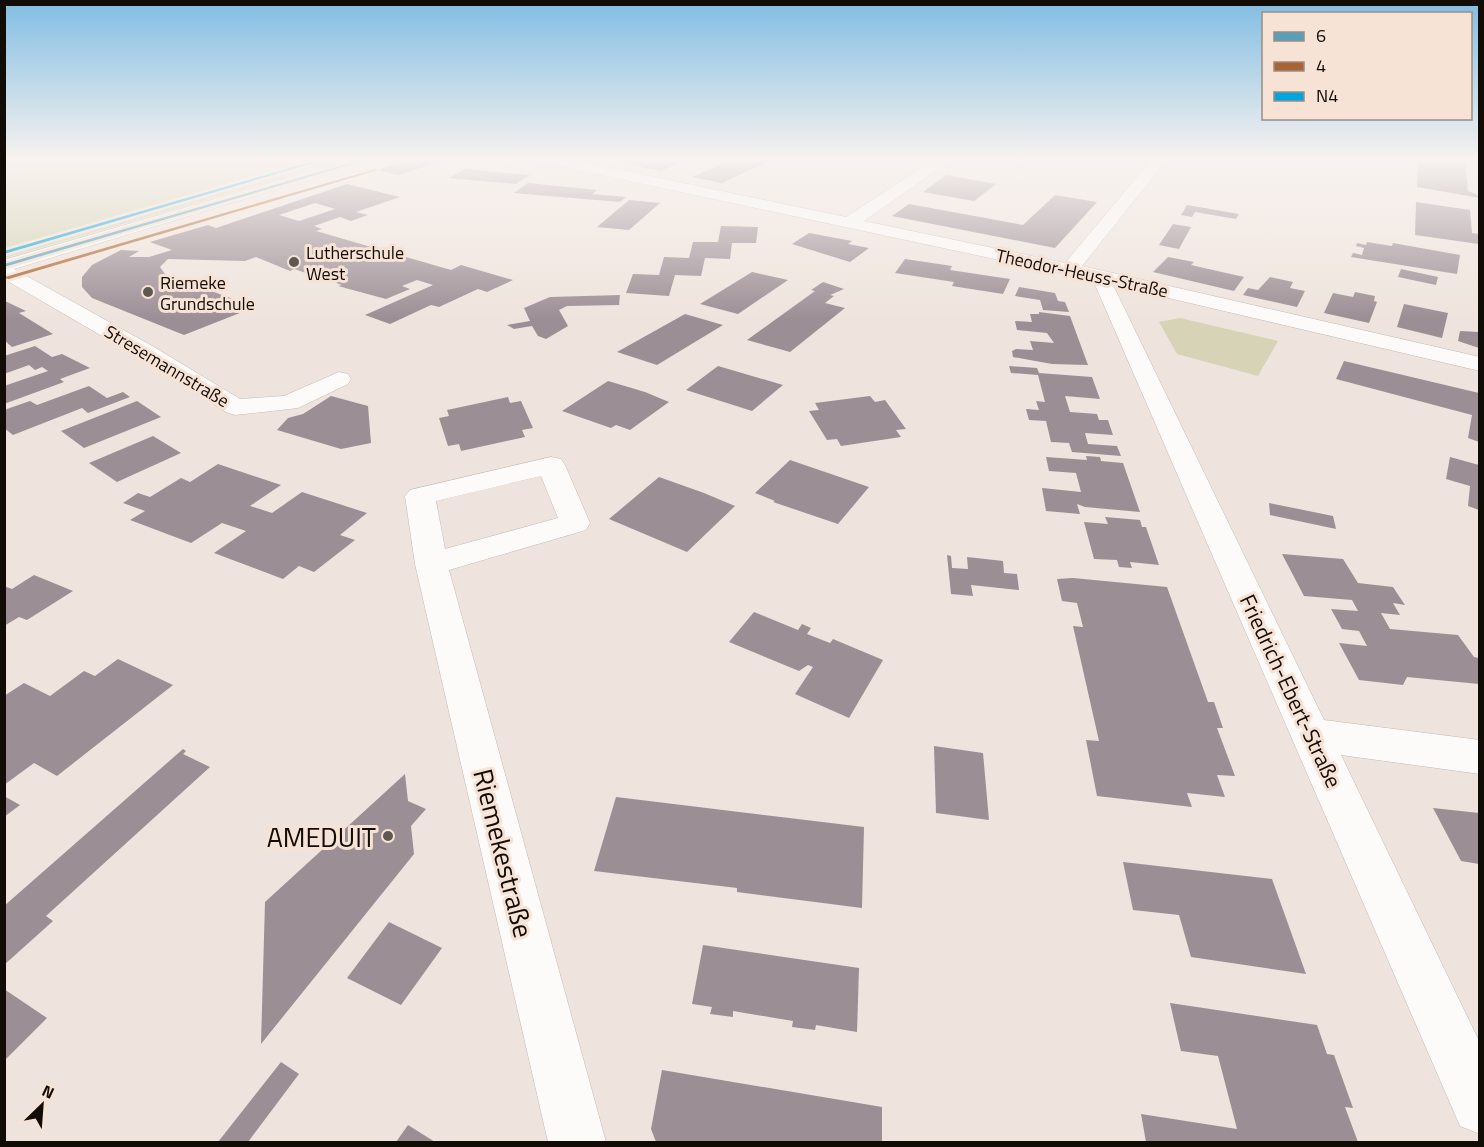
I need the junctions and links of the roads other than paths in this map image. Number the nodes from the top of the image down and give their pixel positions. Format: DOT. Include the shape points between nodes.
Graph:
graph roads {
  1 [pos="190,212"];
  2 [pos="795,212"];
  3 [pos="866,212"];
  4 [pos="1127,212"];
  5 [pos="849,223"];
  6 [pos="4,266"];
  7 [pos="4,271"];
  8 [pos="1088,273"];
  9 [pos="1479,364"];
  10 [pos="339,379"];
  11 [pos="431,564"];
  12 [pos="1311,735"];
  13 [pos="1479,757"];
  14 [pos="1479,1106"];
  15 [pos="577,1143"];
  1 -- 6 [label="street"];
  2 -- 5 [label="street, Theodor-Heuss-Straße"];
  3 -- 5 [label="street"];
  4 -- 8 [label="street"];
  5 -- 8 [label="street, Theodor-Heuss-Straße"];
  7 -- 10 [label="street, Stresemannstraße" via="235,407 289,403"];
  8 -- 9 [label="street, Theodor-Heuss-Straße"];
  8 -- 12 [label="street, Friedrich-Ebert-Straße" via="1102,282"];
  11 -- 11 [label="street, Riemekestraße" via="420,496 551,465 575,523"];
  11 -- 15 [label="street, Riemekestraße"];
  12 -- 13 [label="street"];
  12 -- 14 [label="street, Friedrich-Ebert-Straße"];
}
